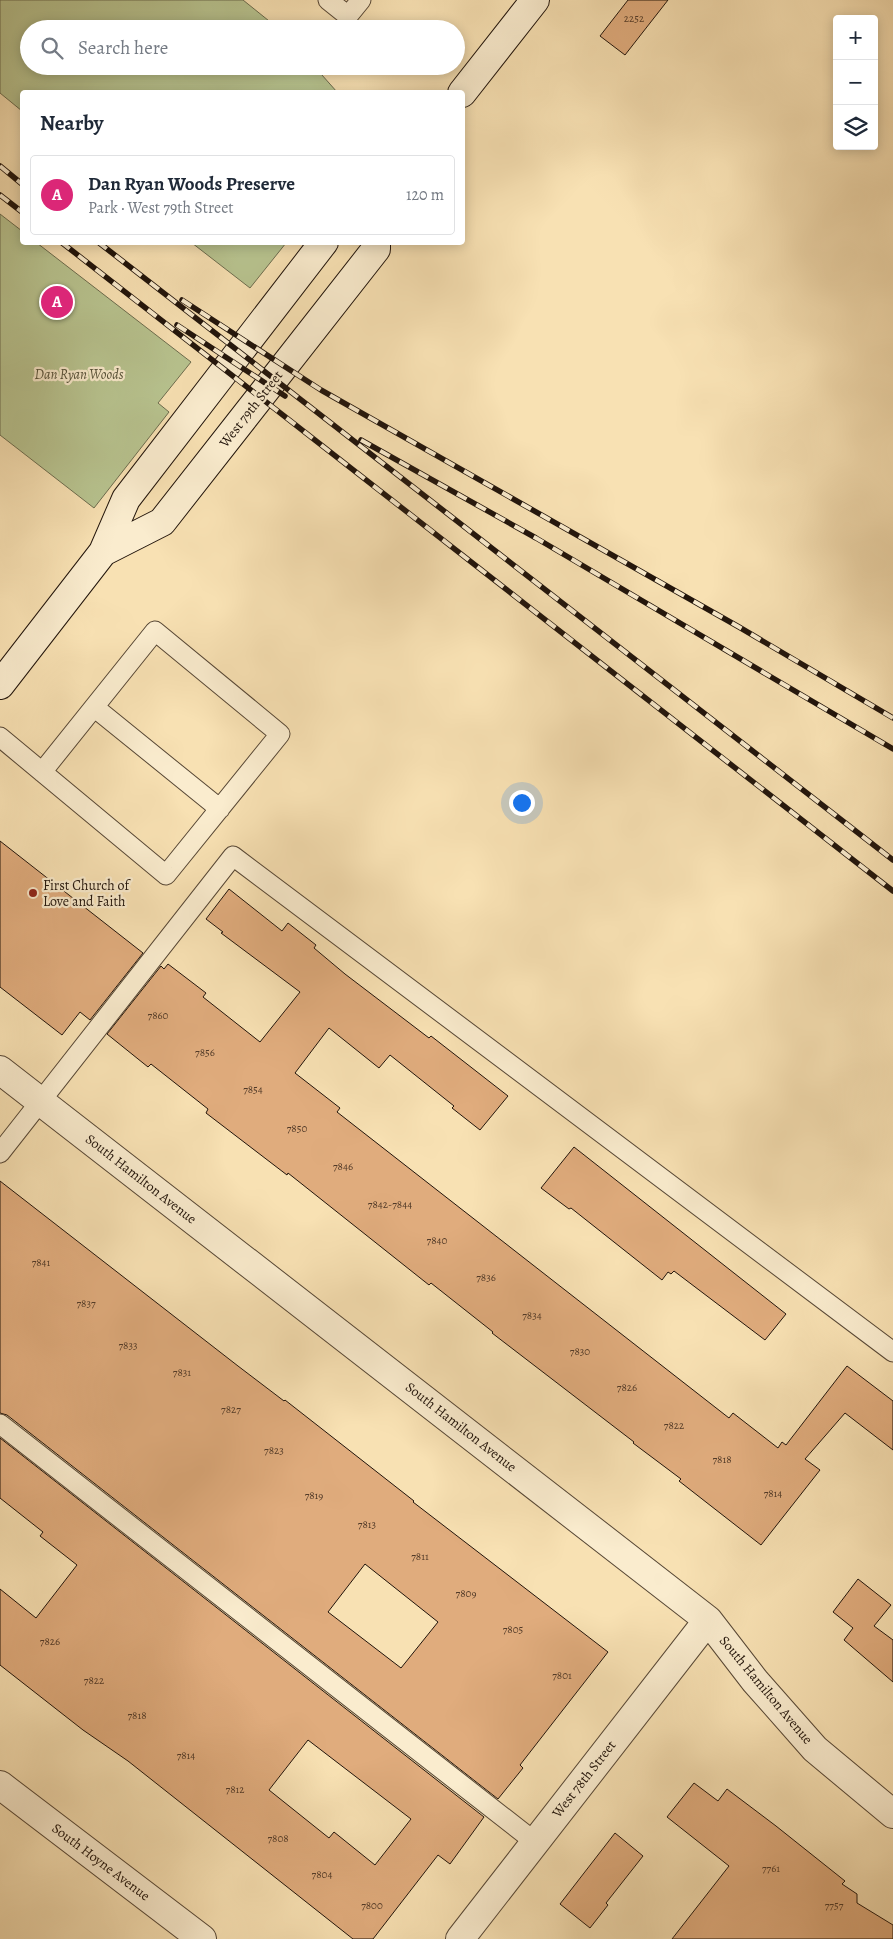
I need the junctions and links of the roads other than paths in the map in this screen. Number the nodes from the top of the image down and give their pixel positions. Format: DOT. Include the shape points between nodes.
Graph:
graph roads {
  1 [pos="328,0"];
  2 [pos="361,0"];
  3 [pos="535,0"];
  4 [pos="464,90"];
  5 [pos="322,245"];
  6 [pos="376,245"];
  7 [pos="103,552"];
  8 [pos="0,685"];
  9 [pos="94,707"];
  10 [pos="0,737"];
  11 [pos="42,772"];
  12 [pos="220,809"];
  13 [pos="0,1070"];
  14 [pos="40,1102"];
  15 [pos="0,1153"];
  16 [pos="893,1352"];
  17 [pos="0,1424"];
  18 [pos="708,1620"];
  19 [pos="0,1785"];
  20 [pos="893,1814"];
  21 [pos="535,1842"];
  22 [pos="202,1939"];
  23 [pos="460,1939"];
  1 -- 2 [label="lane" via="348,16"];
  3 -- 4 [label="street"];
  5 -- 7 [label="street, West 79th Street" via="126,499"];
  6 -- 7 [label="street, West 79th Street" via="162,522"];
  7 -- 8 [label="street, West 79th Street"];
  9 -- 11 [label="lane"];
  9 -- 12 [label="lane"];
  9 -- 12 [label="lane" via="155,631 280,734"];
  10 -- 11 [label="lane"];
  11 -- 12 [label="lane" via="166,876"];
  13 -- 14 [label="street, South Hamilton Avenue"];
  14 -- 15 [label="lane"];
  14 -- 16 [label="lane" via="233,856"];
  14 -- 18 [label="street, South Hamilton Avenue"];
  17 -- 21 [label="lane"];
  18 -- 20 [label="street, South Hamilton Avenue" via="755,1681 815,1749"];
  18 -- 21 [label="street, West 78th Street"];
  19 -- 22 [label="street, South Hoyne Avenue"];
  21 -- 23 [label="street, West 78th Street"];
}
